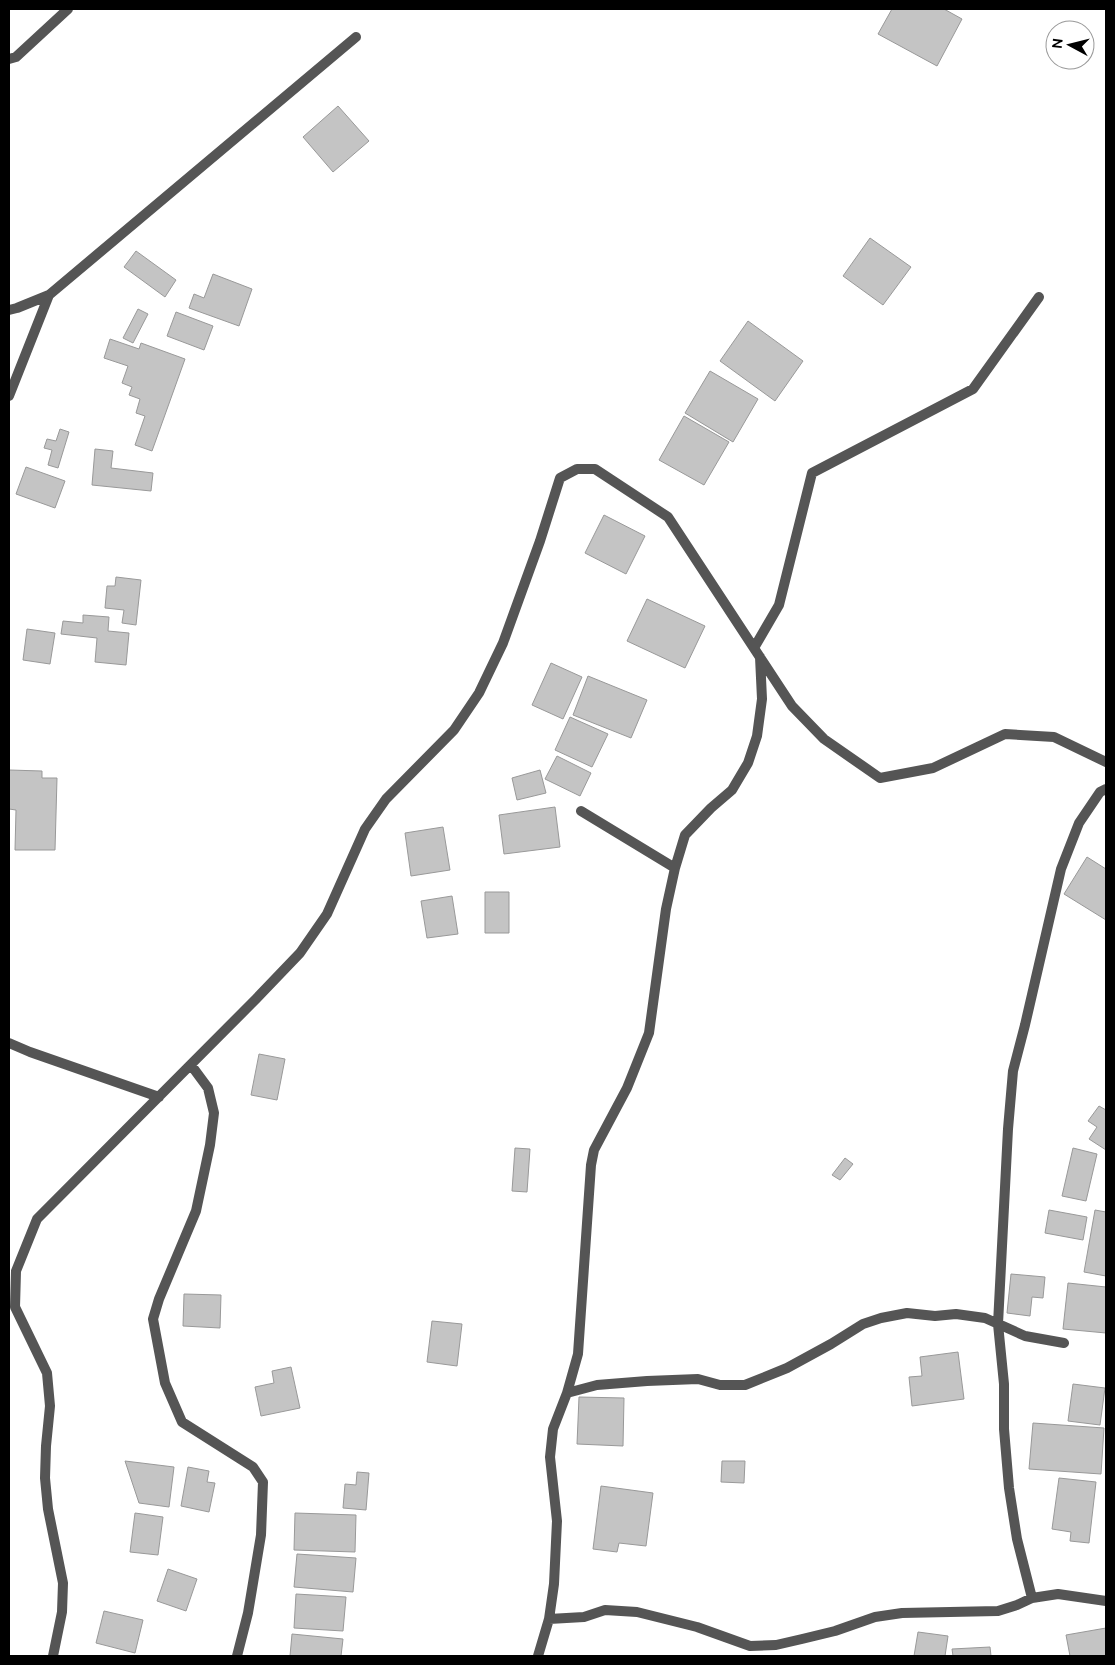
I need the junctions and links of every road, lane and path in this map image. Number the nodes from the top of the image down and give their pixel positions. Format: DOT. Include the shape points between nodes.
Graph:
graph roads {
  1 [pos="68,9"];
  2 [pos="356,37"];
  3 [pos="9,58"];
  4 [pos="49,296"];
  5 [pos="1039,297"];
  6 [pos="9,310"];
  7 [pos="9,396"];
  8 [pos="757,652"];
  9 [pos="1106,762"];
  10 [pos="1106,789"];
  11 [pos="581,811"];
  12 [pos="675,868"];
  13 [pos="9,1043"];
  14 [pos="191,1065"];
  15 [pos="159,1097"];
  16 [pos="998,1324"];
  17 [pos="1064,1343"];
  18 [pos="567,1393"];
  19 [pos="1032,1598"];
  20 [pos="1106,1601"];
  21 [pos="549,1619"];
  22 [pos="53,1656"];
  23 [pos="237,1656"];
  24 [pos="538,1656"];
  1 -- 3 [label="street" via="16,57"];
  2 -- 4 [label="street"];
  4 -- 6 [label="street"];
  4 -- 7 [label="street"];
  5 -- 8 [label="street" via="973,389 812,472 779,605"];
  8 -- 9 [label="street" via="792,706 818,733 880,778 933,768 1005,734 1054,737"];
  8 -- 12 [label="street" via="762,699 757,736 748,763 732,790 685,834"];
  8 -- 14 [label="street" via="668,517 596,469 577,469 560,478 504,643 480,693 454,730 386,799 365,829 328,914 300,953"];
  10 -- 16 [label="street" via="1100,792 1080,823 1061,869 1013,1071"];
  11 -- 12 [label="street"];
  12 -- 18 [label="street" via="666,909 649,1033 628,1088 594,1150 578,1354"];
  13 -- 15 [label="street"];
  14 -- 15 [label="street"];
  14 -- 23 [label="street" via="208,1088 214,1113 210,1145 196,1211 153,1320 164,1384 182,1422 253,1467 263,1482 261,1535 248,1614"];
  15 -- 22 [label="street" via="36,1219 16,1271 15,1307 47,1373 50,1406 45,1478 63,1583 62,1612"];
  16 -- 17 [label="street" via="1025,1336"];
  16 -- 18 [label="street" via="985,1318 956,1314 907,1313 863,1324 787,1368 745,1384 720,1385 698,1379 647,1381"];
  16 -- 19 [label="street" via="1009,1488 1017,1539"];
  18 -- 21 [label="street" via="553,1429 550,1458 557,1521"];
  19 -- 20 [label="street" via="1058,1594"];
  19 -- 21 [label="street" via="998,1611 875,1617 818,1635 759,1646 637,1612 605,1610 584,1617"];
  21 -- 24 [label="street"];
}
